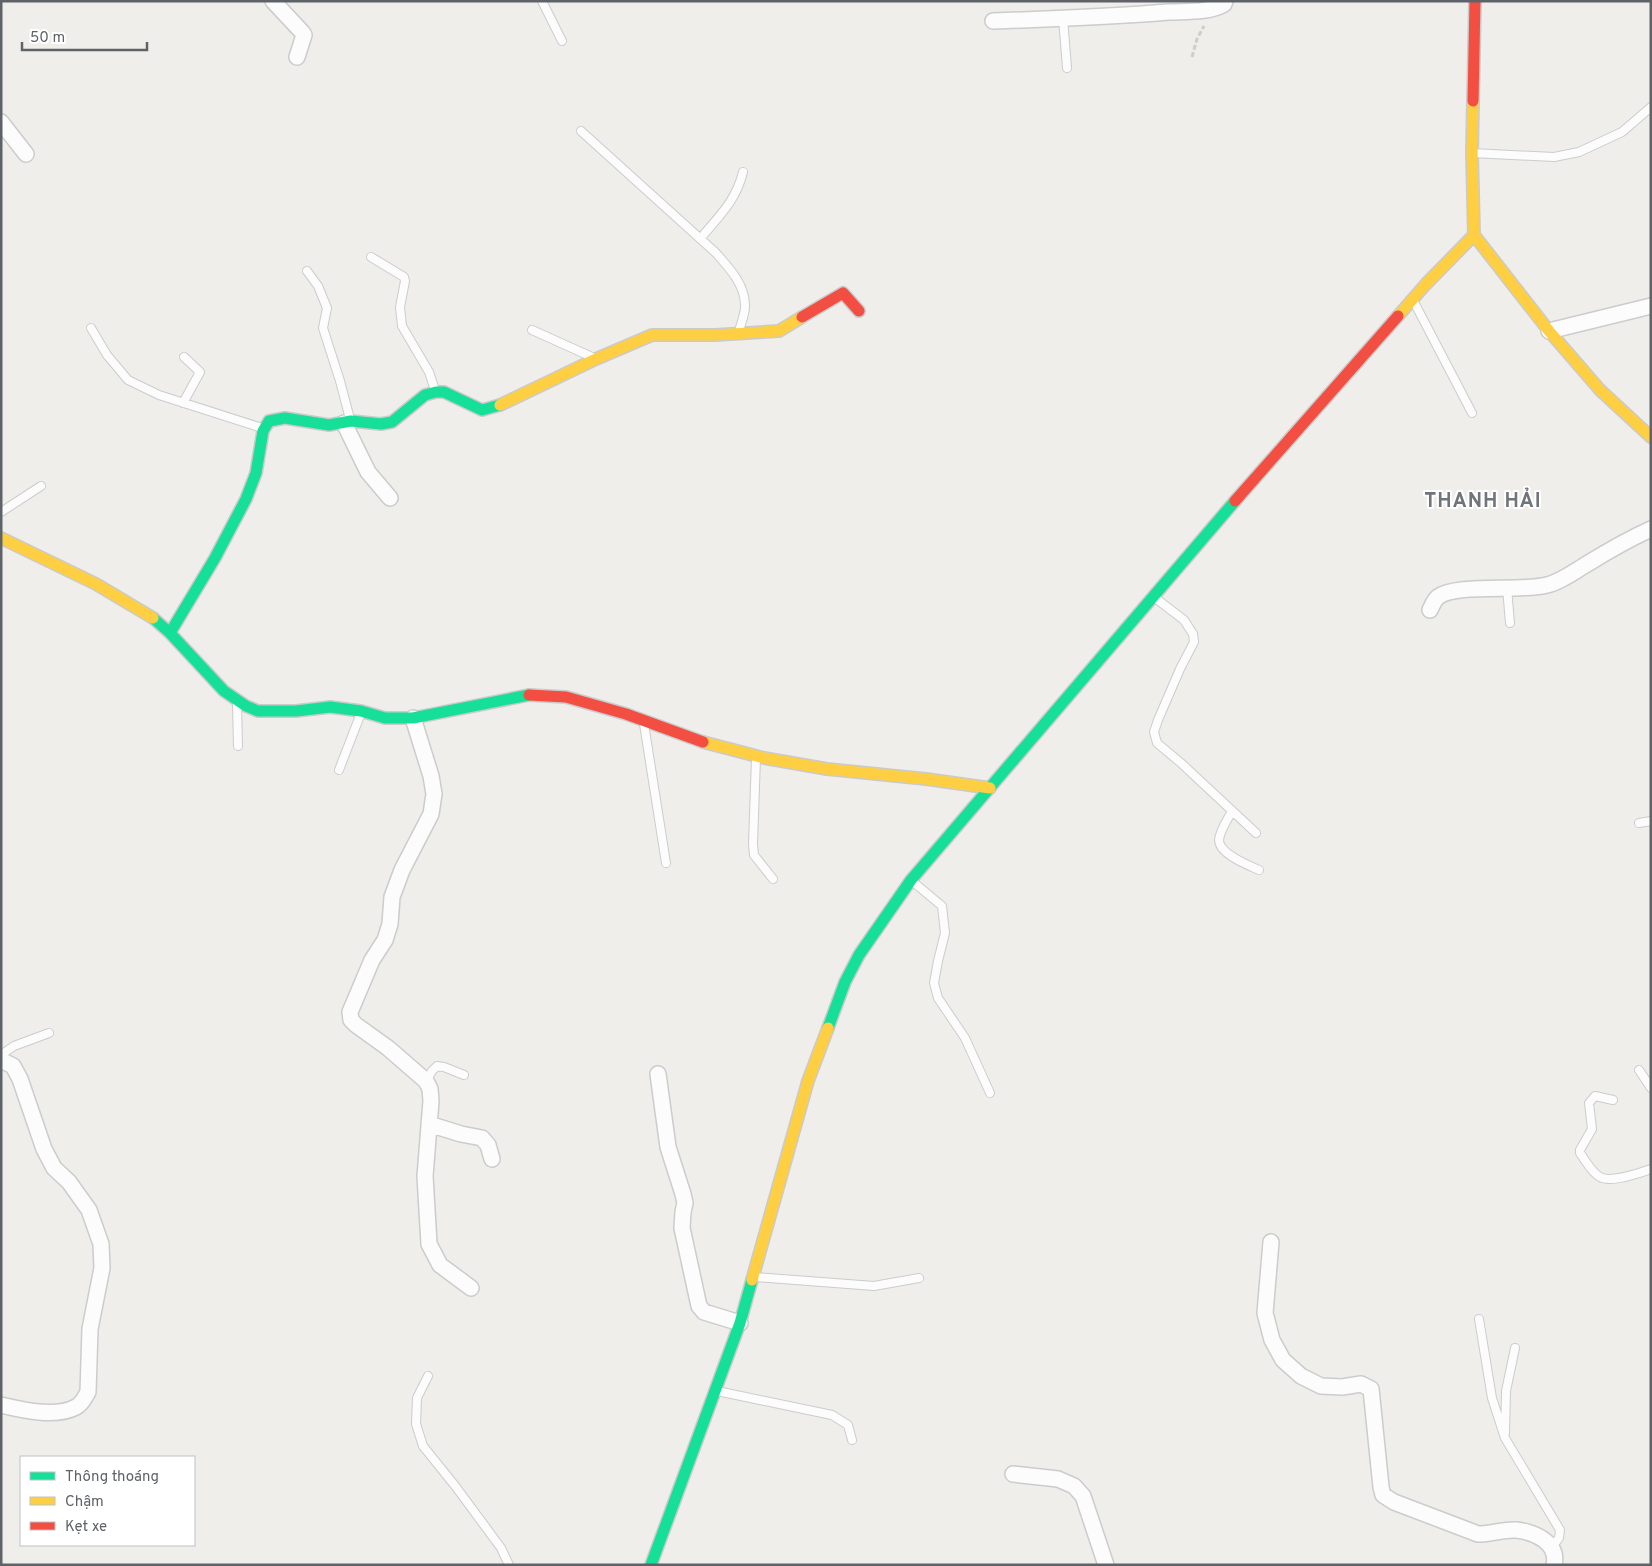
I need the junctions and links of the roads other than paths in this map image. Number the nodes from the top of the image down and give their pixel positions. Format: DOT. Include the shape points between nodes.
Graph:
graph roads {
  1 [pos="273,1"];
  2 [pos="542,1"];
  3 [pos="1475,1"];
  4 [pos="1222,5"];
  5 [pos="1063,18"];
  6 [pos="993,21"];
  7 [pos="562,41"];
  8 [pos="297,57"];
  9 [pos="1067,68"];
  10 [pos="1651,106"];
  11 [pos="1,122"];
  12 [pos="581,131"];
  13 [pos="1472,153"];
  14 [pos="26,154"];
  15 [pos="743,172"];
  16 [pos="1474,235"];
  17 [pos="700,239"];
  18 [pos="371,257"];
  19 [pos="307,271"];
  20 [pos="1413,300"];
  21 [pos="1651,306"];
  22 [pos="859,311"];
  23 [pos="91,328"];
  24 [pos="532,330"];
  25 [pos="1549,331"];
  26 [pos="739,333"];
  27 [pos="184,356"];
  28 [pos="596,359"];
  29 [pos="436,392"];
  30 [pos="183,403"];
  31 [pos="1472,413"];
  32 [pos="347,422"];
  33 [pos="264,428"];
  34 [pos="1651,437"];
  35 [pos="41,486"];
  36 [pos="390,498"];
  37 [pos="1,512"];
  38 [pos="1651,529"];
  39 [pos="1,538"];
  40 [pos="1507,588"];
  41 [pos="1153,596"];
  42 [pos="1430,610"];
  43 [pos="1510,623"];
  44 [pos="170,633"];
  45 [pos="237,700"];
  46 [pos="361,711"];
  47 [pos="414,718"];
  48 [pos="644,720"];
  49 [pos="238,746"];
  50 [pos="756,756"];
  51 [pos="339,770"];
  52 [pos="990,788"];
  53 [pos="1232,810"];
  54 [pos="1651,821"];
  55 [pos="1639,823"];
  56 [pos="1256,833"];
  57 [pos="666,863"];
  58 [pos="1258,870"];
  59 [pos="773,879"];
  60 [pos="911,880"];
  61 [pos="49,1033"];
  62 [pos="1,1055"];
  63 [pos="1,1060"];
  64 [pos="1639,1070"];
  65 [pos="658,1074"];
  66 [pos="464,1075"];
  67 [pos="426,1081"];
  68 [pos="1651,1088"];
  69 [pos="990,1093"];
  70 [pos="1613,1100"];
  71 [pos="429,1124"];
  72 [pos="492,1159"];
  73 [pos="1651,1170"];
  74 [pos="1271,1242"];
  75 [pos="753,1277"];
  76 [pos="919,1278"];
  77 [pos="471,1288"];
  78 [pos="1479,1319"];
  79 [pos="740,1323"];
  80 [pos="1514,1348"];
  81 [pos="428,1376"];
  82 [pos="715,1390"];
  83 [pos="1,1406"];
  84 [pos="1505,1438"];
  85 [pos="852,1440"];
  86 [pos="1013,1474"];
  87 [pos="1552,1547"];
  88 [pos="509,1565"];
  89 [pos="651,1565"];
  90 [pos="1106,1565"];
  91 [pos="1554,1565"];
  1 -- 8 [label="street" via="304,35"];
  2 -- 7 [label="lane"];
  3 -- 13 [label="street"];
  4 -- 5 [label="street" via="1130,16"];
  5 -- 6 [label="street"];
  5 -- 9 [label="lane"];
  10 -- 13 [label="lane" via="1622,132 1578,152 1554,157"];
  11 -- 14 [label="street"];
  12 -- 17 [label="lane"];
  13 -- 16 [label="street"];
  15 -- 17 [label="lane" via="733,200"];
  16 -- 20 [label="street"];
  16 -- 25 [label="street"];
  17 -- 26 [label="lane" via="732,271 741,287 746,305"];
  18 -- 29 [label="lane" via="404,277 400,307 402,326 429,372"];
  19 -- 32 [label="lane" via="318,286 327,308 323,328 340,381"];
  20 -- 31 [label="lane"];
  20 -- 41 [label="street"];
  21 -- 25 [label="street"];
  22 -- 26 [label="street" via="843,293 780,331"];
  23 -- 30 [label="lane" via="107,355 128,380"];
  24 -- 28 [label="lane"];
  25 -- 34 [label="street" via="1600,390"];
  26 -- 28 [label="street" via="652,336"];
  27 -- 30 [label="lane" via="200,372"];
  28 -- 29 [label="street" via="488,409 482,410 444,392"];
  29 -- 32 [label="street" via="425,395 392,422"];
  30 -- 33 [label="lane"];
  32 -- 33 [label="street" via="329,425 285,418 269,421"];
  32 -- 36 [label="street" via="368,472"];
  33 -- 44 [label="street" via="255,476 245,501"];
  35 -- 37 [label="lane"];
  38 -- 40 [label="street" via="1548,585"];
  39 -- 44 [label="street" via="96,584 152,617"];
  40 -- 42 [label="street" via="1444,594 1436,598"];
  40 -- 43 [label="lane"];
  41 -- 52 [label="street"];
  41 -- 53 [label="lane" via="1184,620 1194,642 1158,720 1154,732 1157,743"];
  44 -- 45 [label="street" via="224,691"];
  45 -- 46 [label="street" via="258,711 330,707"];
  45 -- 49 [label="lane"];
  46 -- 47 [label="street" via="386,718"];
  46 -- 51 [label="lane"];
  47 -- 48 [label="street" via="524,695 566,697"];
  47 -- 67 [label="street" via="434,794 431,814 402,870 392,896 385,940 372,960 350,1012 356,1025"];
  48 -- 50 [label="street" via="697,740"];
  48 -- 57 [label="lane"];
  50 -- 52 [label="street" via="826,769"];
  50 -- 59 [label="lane" via="754,855"];
  52 -- 60 [label="street"];
  53 -- 56 [label="lane"];
  53 -- 58 [label="lane" via="1219,840 1220,846"];
  54 -- 55 [label="lane"];
  60 -- 69 [label="lane" via="942,906 945,933 934,982 938,998 965,1038"];
  60 -- 75 [label="street" via="859,955 831,1017 808,1081"];
  61 -- 62 [label="lane" via="14,1046"];
  63 -- 83 [label="street" via="13,1066 20,1078 44,1149 54,1168 69,1182 89,1210 101,1244 102,1268 90,1328 88,1392 83,1400 77,1407 48,1412"];
  64 -- 68 [label="lane"];
  65 -- 79 [label="street" via="668,1147 685,1203 682,1228 699,1306 704,1312"];
  66 -- 67 [label="lane" via="436,1066"];
  67 -- 71 [label="street" via="431,1101"];
  70 -- 73 [label="lane" via="1595,1096 1590,1100 1592,1129 1580,1153 1595,1173 1603,1178"];
  71 -- 72 [label="street" via="482,1138"];
  71 -- 77 [label="street" via="425,1176 429,1244 440,1265"];
  74 -- 87 [label="street" via="1265,1312 1272,1340 1284,1360 1301,1376 1321,1386 1361,1384 1370,1389 1383,1495 1478,1534 1515,1530 1534,1534"];
  75 -- 76 [label="lane" via="874,1286"];
  75 -- 79 [label="street"];
  78 -- 84 [label="lane" via="1492,1398"];
  79 -- 82 [label="street"];
  80 -- 84 [label="lane" via="1506,1391"];
  81 -- 88 [label="lane" via="417,1398 416,1424 423,1446 501,1548"];
  82 -- 85 [label="lane" via="832,1416 848,1425"];
  82 -- 89 [label="street"];
  84 -- 87 [label="lane" via="1560,1530 1559,1538"];
  86 -- 90 [label="street" via="1058,1479 1074,1486 1083,1496"];
  87 -- 91 [label="street"];
}
